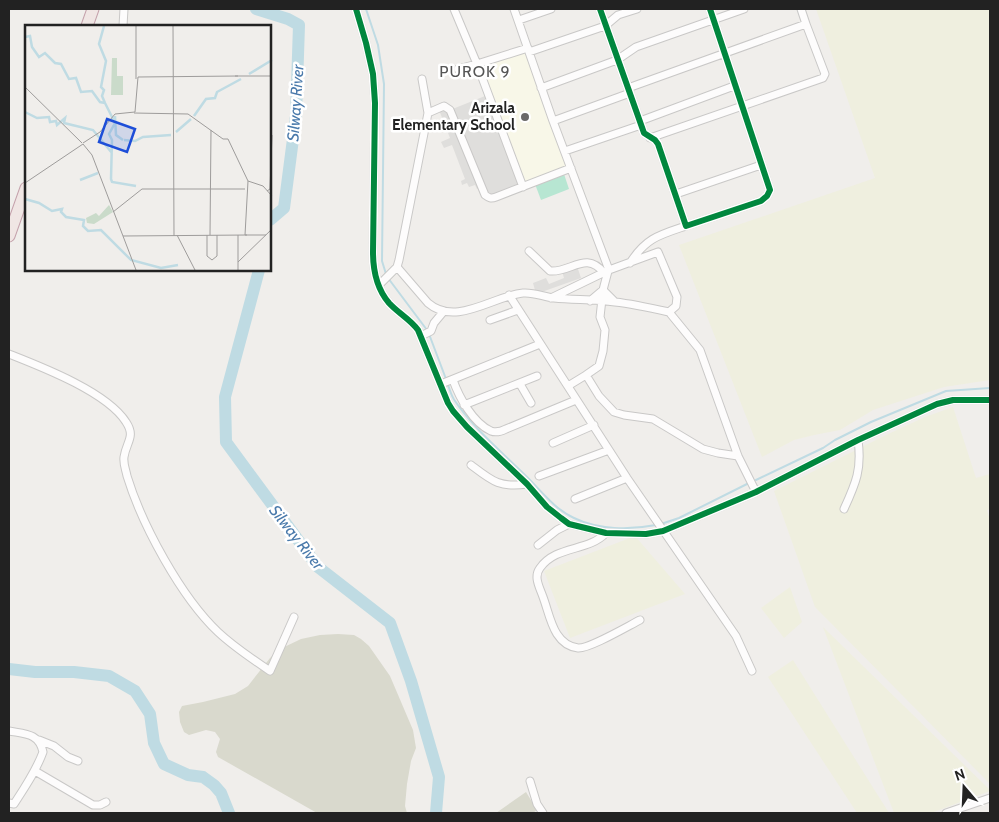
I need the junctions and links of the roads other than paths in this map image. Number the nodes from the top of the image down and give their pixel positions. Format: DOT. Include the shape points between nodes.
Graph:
graph roads {
  1 [pos="93,9"];
  2 [pos="124,9"];
  3 [pos="356,9"];
  4 [pos="454,9"];
  5 [pos="514,9"];
  6 [pos="551,9"];
  7 [pos="600,9"];
  8 [pos="637,9"];
  9 [pos="710,9"];
  10 [pos="744,9"];
  11 [pos="801,9"];
  12 [pos="518,20"];
  13 [pos="713,20"];
  14 [pos="806,24"];
  15 [pos="87,25"];
  16 [pos="123,25"];
  17 [pos="606,26"];
  18 [pos="529,50"];
  19 [pos="725,52"];
  20 [pos="617,60"];
  21 [pos="477,64"];
  22 [pos="458,69"];
  23 [pos="422,79"];
  24 [pos="734,86"];
  25 [pos="541,88"];
  26 [pos="629,91"];
  27 [pos="741,106"];
  28 [pos="428,113"];
  29 [pos="553,121"];
  30 [pos="640,123"];
  31 [pos="650,138"];
  32 [pos="565,151"];
  33 [pos="761,165"];
  34 [pos="571,168"];
  35 [pos="523,187"];
  36 [pos="25,191"];
  37 [pos="676,194"];
  38 [pos="686,226"];
  39 [pos="9,236"];
  40 [pos="529,251"];
  41 [pos="630,263"];
  42 [pos="397,267"];
  43 [pos="607,271"];
  44 [pos="384,280"];
  45 [pos="603,290"];
  46 [pos="509,295"];
  47 [pos="550,298"];
  48 [pos="590,300"];
  49 [pos="601,301"];
  50 [pos="614,301"];
  51 [pos="518,310"];
  52 [pos="444,311"];
  53 [pos="669,312"];
  54 [pos="490,320"];
  55 [pos="426,334"];
  56 [pos="540,344"];
  57 [pos="9,354"];
  58 [pos="586,375"];
  59 [pos="537,376"];
  60 [pos="452,380"];
  61 [pos="442,384"];
  62 [pos="520,384"];
  63 [pos="568,386"];
  64 [pos="576,400"];
  65 [pos="990,400"];
  66 [pos="531,403"];
  67 [pos="464,405"];
  68 [pos="594,425"];
  69 [pos="858,440"];
  70 [pos="553,443"];
  71 [pos="609,450"];
  72 [pos="738,456"];
  73 [pos="471,465"];
  74 [pos="540,476"];
  75 [pos="627,478"];
  76 [pos="527,484"];
  77 [pos="753,487"];
  78 [pos="575,499"];
  79 [pos="844,509"];
  80 [pos="569,524"];
  81 [pos="662,530"];
  82 [pos="606,533"];
  83 [pos="538,545"];
  84 [pos="294,617"];
  85 [pos="640,620"];
  86 [pos="752,671"];
  87 [pos="9,731"];
  88 [pos="39,740"];
  89 [pos="78,761"];
  90 [pos="35,771"];
  91 [pos="530,781"];
  92 [pos="990,798"];
  93 [pos="106,802"];
  94 [pos="11,804"];
  95 [pos="9,812"];
  96 [pos="543,813"];
  97 [pos="946,813"];
  1 -- 15 [label="highway"];
  2 -- 16 [label="street"];
  3 -- 44 [label="street" via="373,74 373,262"];
  4 -- 21 [label="street"];
  5 -- 12 [label="street"];
  6 -- 12 [label="street"];
  7 -- 17 [label="street"];
  8 -- 17 [label="street" via="618,15"];
  9 -- 13 [label="street"];
  10 -- 13 [label="street"];
  11 -- 14 [label="street"];
  12 -- 18 [label="street"];
  13 -- 19 [label="street"];
  13 -- 20 [label="street" via="632,49"];
  14 -- 19 [label="street"];
  14 -- 27 [label="street" via="824,77"];
  17 -- 18 [label="street"];
  17 -- 20 [label="street"];
  18 -- 21 [label="street"];
  18 -- 25 [label="street"];
  19 -- 24 [label="street"];
  19 -- 26 [label="street"];
  20 -- 25 [label="street"];
  20 -- 26 [label="street"];
  21 -- 22 [label="street"];
  21 -- 35 [label="street"];
  23 -- 28 [label="street"];
  24 -- 27 [label="street"];
  24 -- 30 [label="street"];
  25 -- 29 [label="street"];
  26 -- 29 [label="street"];
  26 -- 30 [label="street"];
  27 -- 31 [label="street"];
  27 -- 33 [label="street"];
  28 -- 35 [label="street" via="444,106 450,110 484,195 496,197"];
  28 -- 42 [label="street"];
  29 -- 32 [label="street"];
  30 -- 31 [label="street"];
  30 -- 32 [label="street"];
  31 -- 37 [label="street" via="658,144"];
  32 -- 34 [label="street"];
  33 -- 37 [label="street"];
  33 -- 38 [label="street" via="770,187 765,198"];
  34 -- 35 [label="street"];
  34 -- 43 [label="street"];
  36 -- 39 [label="highway"];
  37 -- 38 [label="street"];
  38 -- 41 [label="street" via="643,245"];
  40 -- 43 [label="street" via="550,271 588,262"];
  41 -- 43 [label="street"];
  41 -- 53 [label="street" via="658,252 678,298 676,306"];
  42 -- 44 [label="street"];
  42 -- 52 [label="street" via="428,303"];
  43 -- 45 [label="street"];
  43 -- 47 [label="street"];
  44 -- 55 [label="street" via="390,303"];
  45 -- 48 [label="street"];
  45 -- 49 [label="street"];
  45 -- 50 [label="street"];
  46 -- 47 [label="street" via="527,292"];
  46 -- 51 [label="street"];
  46 -- 52 [label="street" via="462,312"];
  47 -- 48 [label="street"];
  48 -- 49 [label="street"];
  49 -- 50 [label="street"];
  49 -- 58 [label="street" via="600,317 606,333 603,351 599,366"];
  50 -- 53 [label="street"];
  51 -- 54 [label="street"];
  51 -- 56 [label="street"];
  52 -- 55 [label="street"];
  53 -- 72 [label="street" via="700,350"];
  55 -- 61 [label="street"];
  56 -- 60 [label="street"];
  56 -- 63 [label="street"];
  57 -- 84 [label="street" via="76,383 96,394 121,415 130,432 124,465 135,499 189,599 218,632 270,671"];
  58 -- 63 [label="street"];
  58 -- 72 [label="street" via="614,412 653,418 703,448 718,454"];
  59 -- 62 [label="street"];
  60 -- 61 [label="street"];
  60 -- 67 [label="street"];
  61 -- 76 [label="street" via="453,411"];
  62 -- 66 [label="street"];
  62 -- 67 [label="street"];
  63 -- 64 [label="street"];
  64 -- 67 [label="street" via="496,432 482,424"];
  64 -- 68 [label="street"];
  65 -- 69 [label="street" via="946,401"];
  68 -- 70 [label="street"];
  68 -- 71 [label="street"];
  69 -- 77 [label="street"];
  69 -- 79 [label="street" via="860,460 857,478"];
  71 -- 74 [label="street"];
  71 -- 75 [label="street"];
  72 -- 77 [label="street"];
  73 -- 76 [label="street" via="501,485"];
  75 -- 78 [label="street"];
  75 -- 81 [label="street"];
  76 -- 80 [label="street" via="547,507"];
  77 -- 81 [label="street" via="686,523"];
  80 -- 82 [label="street"];
  80 -- 83 [label="street"];
  81 -- 82 [label="street" via="646,534"];
  81 -- 86 [label="street" via="736,636"];
  82 -- 85 [label="street" via="593,544 551,557 539,569 537,580 549,619 557,634 577,648 590,645"];
  87 -- 88 [label="street"];
  88 -- 89 [label="street"];
  88 -- 90 [label="street" via="42,752"];
  90 -- 93 [label="street" via="92,805"];
  90 -- 94 [label="street"];
  91 -- 96 [label="street"];
  92 -- 97 [label="street"];
  94 -- 95 [label="street"];
}
